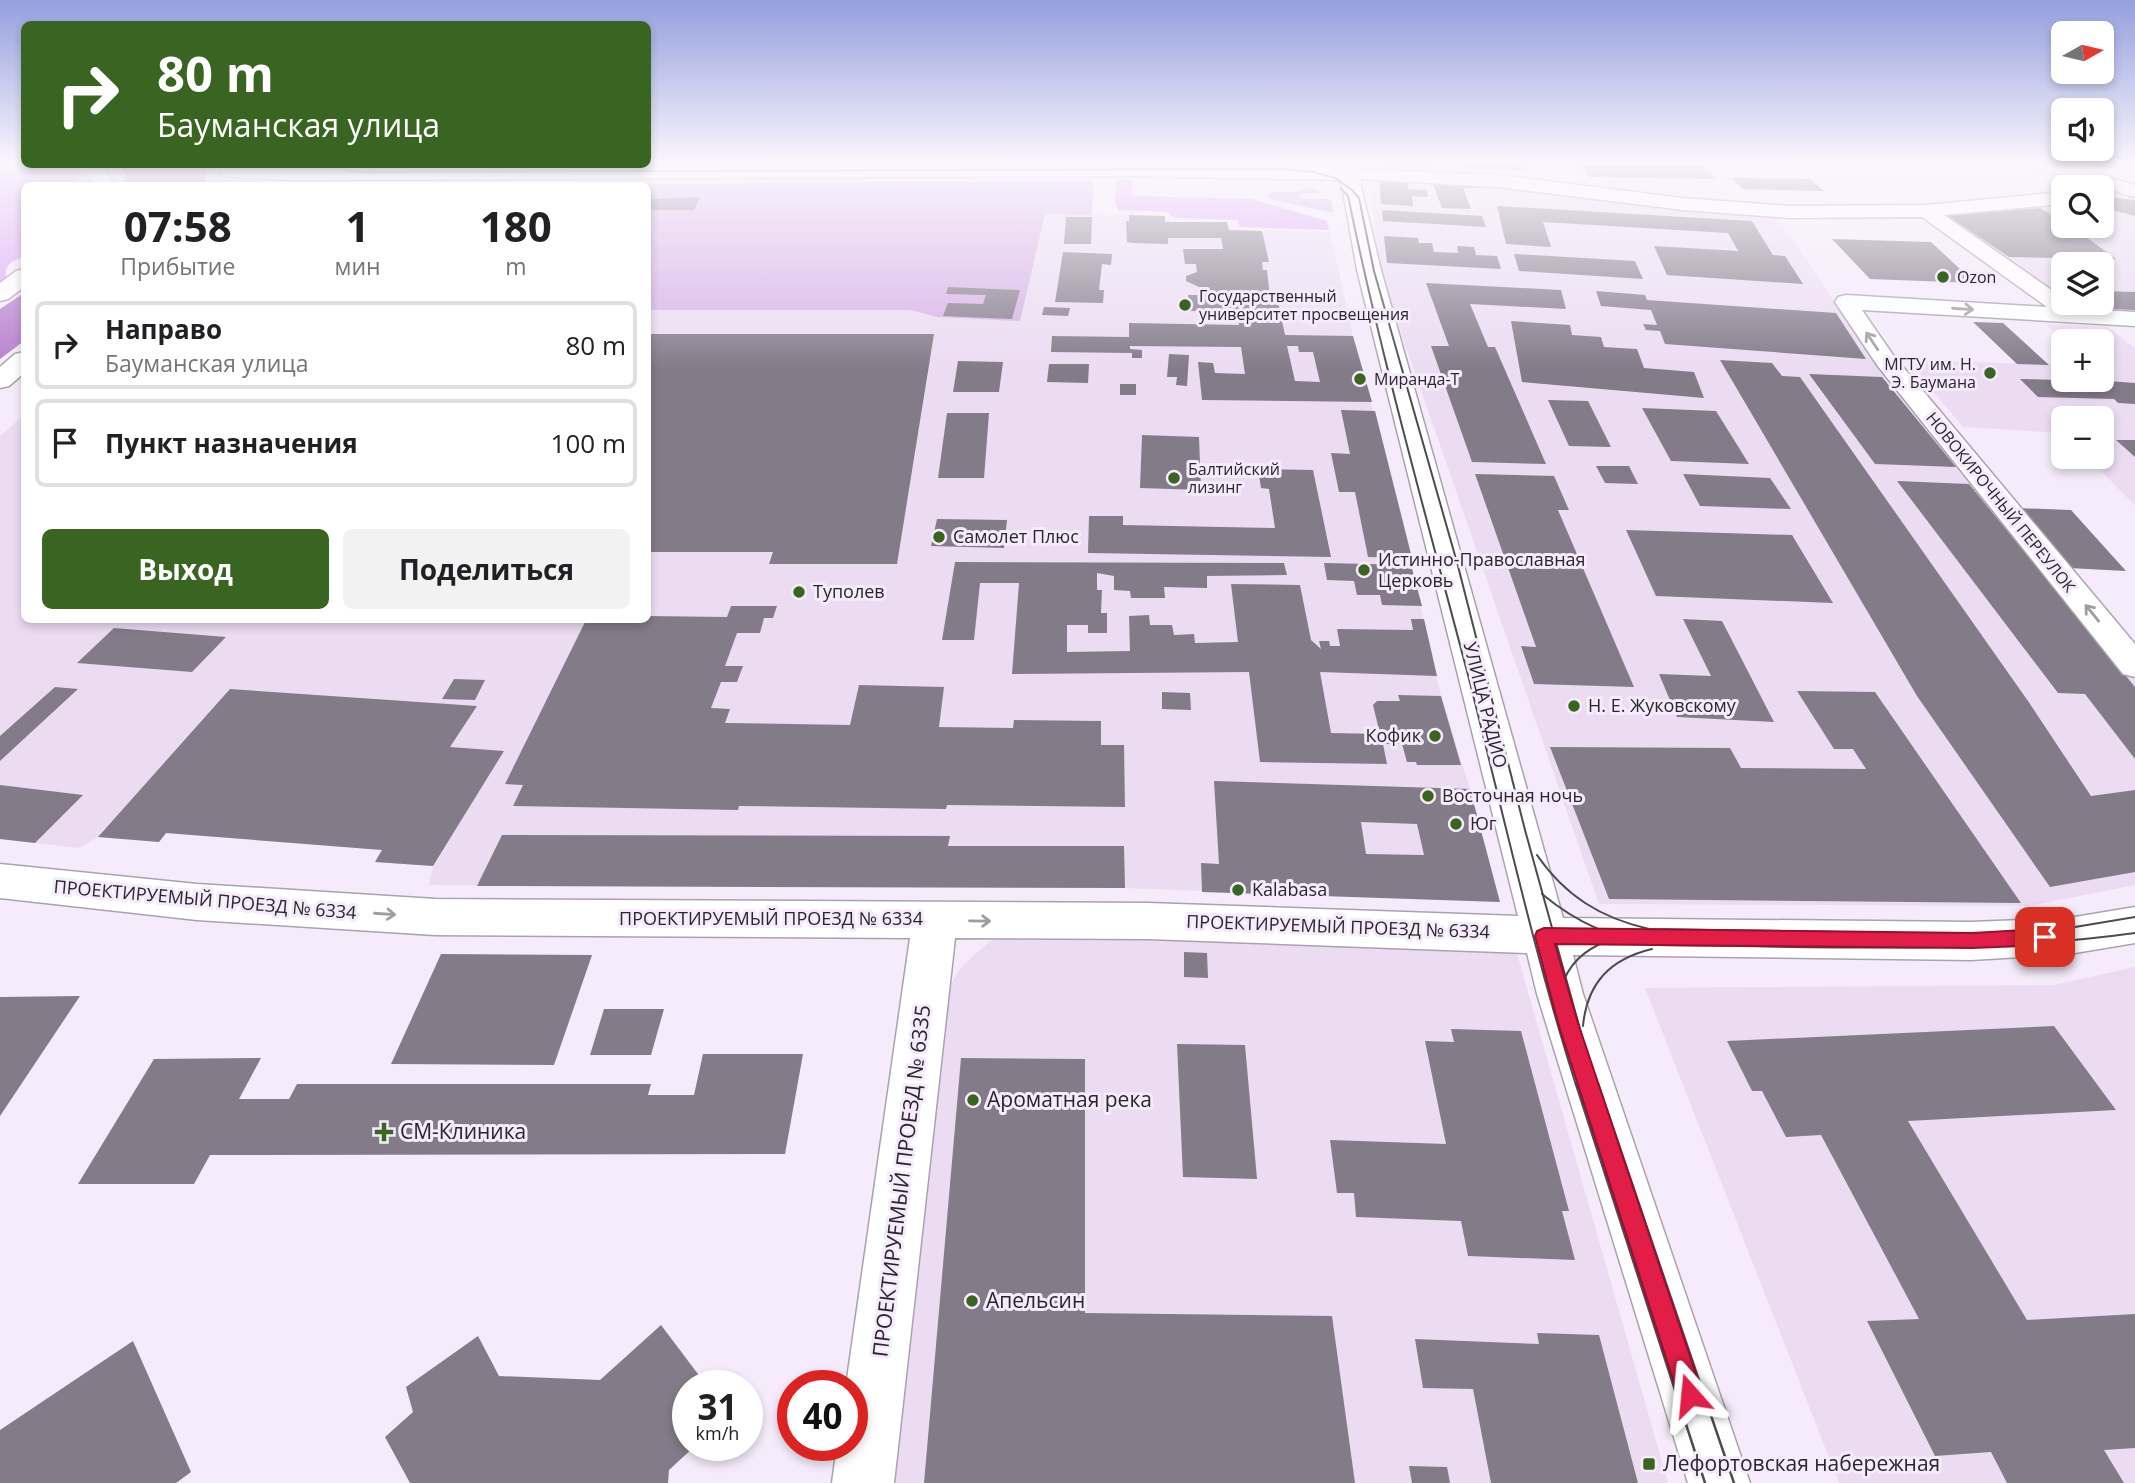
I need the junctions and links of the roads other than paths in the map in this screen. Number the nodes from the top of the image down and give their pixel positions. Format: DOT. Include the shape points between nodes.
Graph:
graph roads {
  1 [pos="1361,231"];
  2 [pos="1954,231"];
  3 [pos="21,278"];
  4 [pos="0,294"];
  5 [pos="2074,316"];
  6 [pos="2131,322"];
  7 [pos="21,362"];
  8 [pos="0,380"];
  9 [pos="2135,666"];
  10 [pos="0,881"];
  11 [pos="935,920"];
  12 [pos="2135,925"];
  13 [pos="1544,936"];
  14 [pos="863,1483"];
  15 [pos="1719,1483"];
  1 -- 13 [label="street, УЛИЦА РАДИО"];
  2 -- 5 [label="street"];
  3 -- 4 [label="street"];
  5 -- 6 [label="street"];
  9 -- 5 [label="street, НОВОКИРОЧНЫЙ ПЕРЕУЛОК, one-way" via="1885,360 1846,302"];
  7 -- 8 [label="street"];
  10 -- 11 [label="street, ПРОЕКТИРУЕМЫЙ ПРОЕЗД № 6334, one-way" via="197,902 435,917"];
  11 -- 13 [label="street, ПРОЕКТИРУЕМЫЙ ПРОЕЗД № 6334, one-way" via="1215,923"];
  11 -- 14 [label="street, ПРОЕКТИРУЕМЫЙ ПРОЕЗД № 6335"];
  12 -- 13 [label="street, ПРОЕКТИРУЕМЫЙ ПРОЕЗД № 6334" via="2069,936 1972,941"];
  13 -- 15 [label="street, УЛИЦА РАДИО" via="1568,1023"];
}
